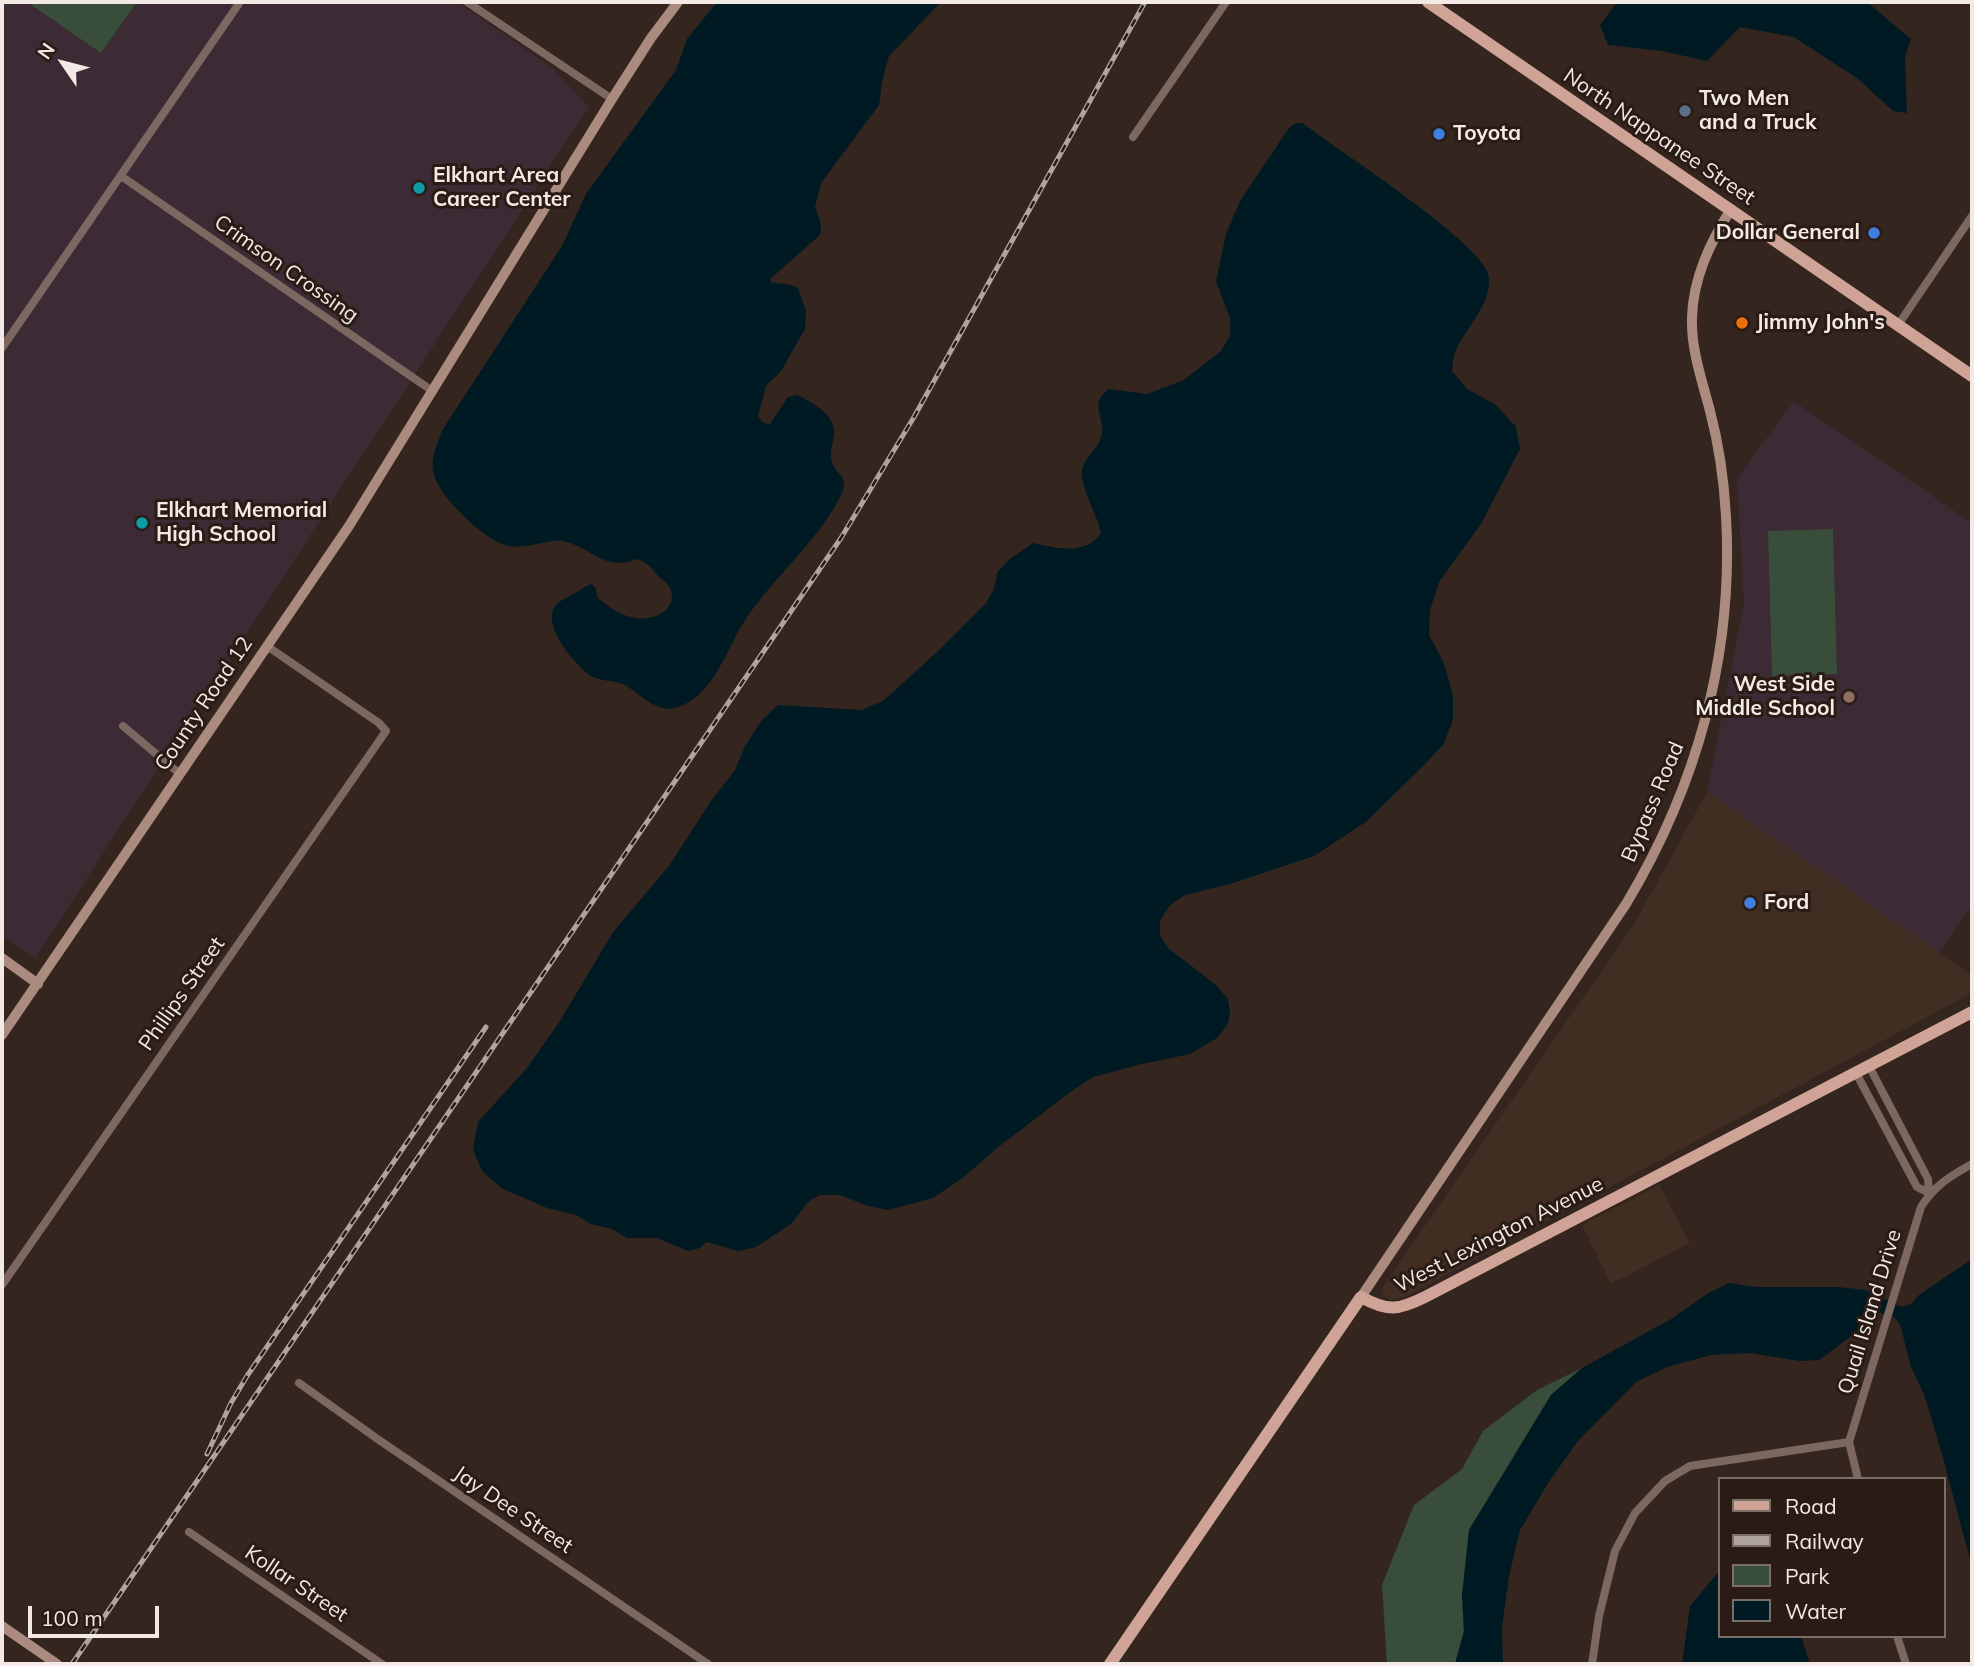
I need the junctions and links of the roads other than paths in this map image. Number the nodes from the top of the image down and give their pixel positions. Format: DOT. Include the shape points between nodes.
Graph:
graph roads {
  1 [pos="240,2"];
  2 [pos="467,2"];
  3 [pos="678,2"];
  4 [pos="1226,2"];
  5 [pos="1428,2"];
  6 [pos="612,99"];
  7 [pos="1133,137"];
  8 [pos="121,176"];
  9 [pos="1731,209"];
  10 [pos="1972,216"];
  11 [pos="1898,325"];
  12 [pos="2,348"];
  13 [pos="1972,376"];
  14 [pos="431,390"];
  15 [pos="267,646"];
  16 [pos="123,726"];
  17 [pos="180,774"];
  18 [pos="2,958"];
  19 [pos="38,984"];
  20 [pos="1972,1012"];
  21 [pos="2,1035"];
  22 [pos="1869,1066"];
  23 [pos="1856,1073"];
  24 [pos="1972,1164"];
  25 [pos="1929,1193"];
  26 [pos="2,1285"];
  27 [pos="1361,1297"];
  28 [pos="299,1383"];
  29 [pos="1849,1442"];
  30 [pos="1858,1477"];
  31 [pos="189,1532"];
  32 [pos="2,1626"];
  33 [pos="1898,1638"];
  34 [pos="57,1664"];
  35 [pos="383,1664"];
  36 [pos="708,1664"];
  37 [pos="1110,1664"];
  38 [pos="1592,1664"];
  39 [pos="1906,1664"];
  1 -- 8 [label="street"];
  2 -- 6 [label="street"];
  3 -- 6 [label="main road, County Road 12"];
  4 -- 7 [label="street"];
  5 -- 9 [label="main road, North Nappanee Street"];
  6 -- 14 [label="main road, County Road 12"];
  8 -- 12 [label="street"];
  8 -- 14 [label="street, Crimson Crossing"];
  9 -- 11 [label="main road, North Nappanee Street"];
  9 -- 27 [label="main road, Bypass Road" via="1701,269 1692,316 1696,360 1718,443 1728,547 1717,670 1690,775 1657,850 1626,904"];
  10 -- 11 [label="street"];
  11 -- 13 [label="main road, North Nappanee Street"];
  14 -- 15 [label="main road, County Road 12"];
  15 -- 17 [label="main road, County Road 12"];
  15 -- 26 [label="street, Phillips Street" via="386,731"];
  16 -- 17 [label="street"];
  17 -- 19 [label="main road, County Road 12"];
  18 -- 19 [label="main road"];
  19 -- 21 [label="main road, County Road 12"];
  20 -- 22 [label="main road, West Lexington Avenue"];
  22 -- 23 [label="main road, West Lexington Avenue"];
  22 -- 25 [label="street" via="1928,1179"];
  23 -- 25 [label="street" via="1917,1187"];
  23 -- 27 [label="main road, West Lexington Avenue" via="1408,1306 1387,1308"];
  24 -- 25 [label="street"];
  25 -- 29 [label="street, Quail Island Drive"];
  27 -- 37 [label="main road"];
  28 -- 36 [label="street, Jay Dee Street"];
  29 -- 30 [label="street"];
  29 -- 38 [label="street" via="1690,1466 1665,1481 1635,1513 1615,1551"];
  31 -- 35 [label="street, Kollar Street"];
  32 -- 34 [label="main road"];
  33 -- 39 [label="street"];
}
